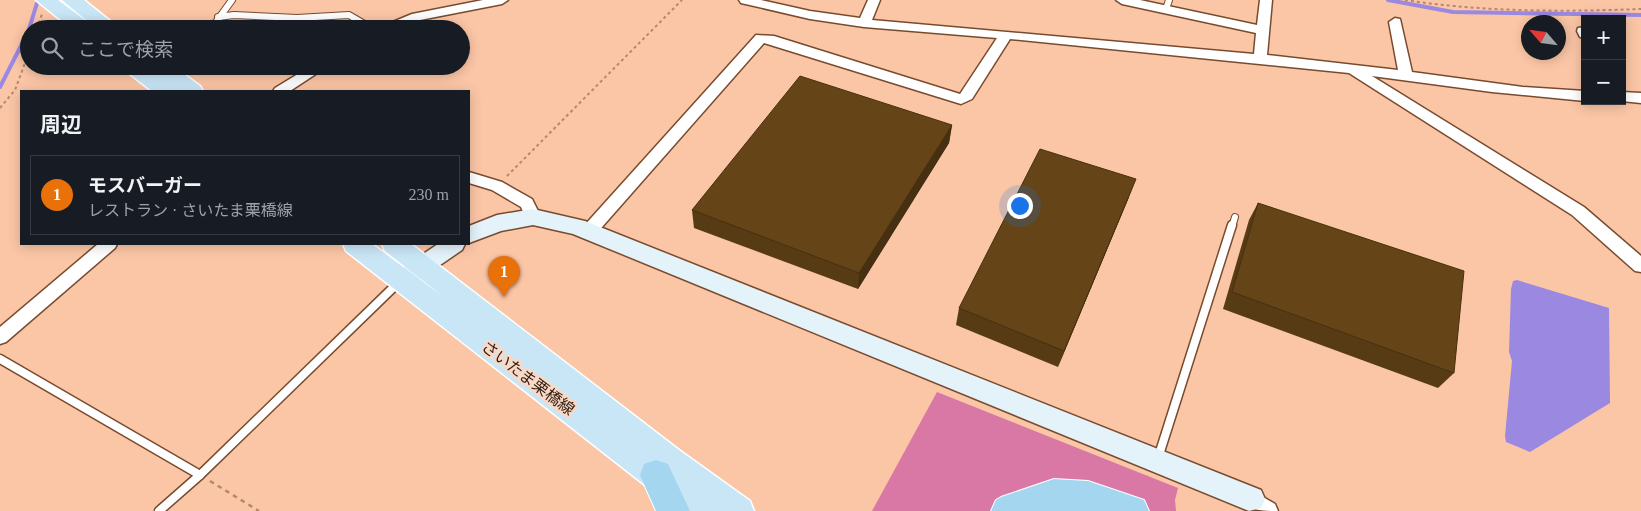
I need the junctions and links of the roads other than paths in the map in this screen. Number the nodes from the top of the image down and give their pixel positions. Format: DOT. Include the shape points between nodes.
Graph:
graph roads {
  1 [pos="46,0"];
  2 [pos="72,0"];
  3 [pos="232,0"];
  4 [pos="502,0"];
  5 [pos="745,0"];
  6 [pos="874,0"];
  7 [pos="1122,0"];
  8 [pos="1266,0"];
  9 [pos="1168,5"];
  10 [pos="218,17"];
  11 [pos="72,20"];
  12 [pos="98,20"];
  13 [pos="216,20"];
  14 [pos="356,20"];
  15 [pos="410,20"];
  16 [pos="1395,22"];
  17 [pos="864,23"];
  18 [pos="1262,30"];
  19 [pos="1006,35"];
  20 [pos="1260,58"];
  21 [pos="1351,68"];
  22 [pos="160,75"];
  23 [pos="306,75"];
  24 [pos="1406,76"];
  25 [pos="181,82"];
  26 [pos="282,90"];
  27 [pos="1581,96"];
  28 [pos="1626,97"];
  29 [pos="1641,98"];
  30 [pos="470,177"];
  31 [pos="533,217"];
  32 [pos="1235,217"];
  33 [pos="589,231"];
  34 [pos="470,235"];
  35 [pos="108,245"];
  36 [pos="357,245"];
  37 [pos="395,245"];
  38 [pos="453,245"];
  39 [pos="1641,266"];
  40 [pos="412,273"];
  41 [pos="0,337"];
  42 [pos="0,359"];
  43 [pos="1157,461"];
  44 [pos="200,474"];
  45 [pos="656,475"];
  46 [pos="1260,505"];
  47 [pos="1010,509"];
  48 [pos="159,511"];
  49 [pos="673,511"];
  50 [pos="702,511"];
  51 [pos="739,511"];
  52 [pos="1132,511"];
  1 -- 11 [label="main road"];
  2 -- 12 [label="main road"];
  3 -- 10 [label="lane"];
  4 -- 15 [label="street"];
  5 -- 17 [label="street"];
  6 -- 17 [label="street"];
  7 -- 9 [label="street"];
  8 -- 18 [label="street"];
  9 -- 18 [label="street"];
  10 -- 13 [label="lane"];
  10 -- 14 [label="lane" via="349,16"];
  16 -- 24 [label="street"];
  17 -- 19 [label="street"];
  18 -- 20 [label="street"];
  19 -- 20 [label="street"];
  19 -- 33 [label="street" via="967,96 961,99 761,38"];
  20 -- 21 [label="street"];
  21 -- 24 [label="street"];
  21 -- 39 [label="street" via="1578,211"];
  22 -- 25 [label="main road"];
  23 -- 26 [label="street"];
  24 -- 27 [label="street"];
  28 -- 29 [label="street"];
  30 -- 31 [label="street" via="497,186 527,203"];
  31 -- 33 [label="street"];
  31 -- 34 [label="street" via="498,223"];
  32 -- 43 [label="lane"];
  33 -- 43 [label="street"];
  35 -- 41 [label="street"];
  36 -- 40 [label="main road, さいたま栗橋線"];
  37 -- 40 [label="main road, さいたま栗橋線"];
  38 -- 40 [label="street"];
  40 -- 44 [label="lane"];
  40 -- 45 [label="main road, さいたま栗橋線"];
  40 -- 51 [label="main road, さいたま栗橋線"];
  42 -- 44 [label="lane"];
  43 -- 46 [label="street"];
  44 -- 48 [label="lane"];
  45 -- 49 [label="highway"];
  45 -- 50 [label="main road, さいたま栗橋線"];
  47 -- 52 [label="highway" via="1054,495 1088,497"];
}
